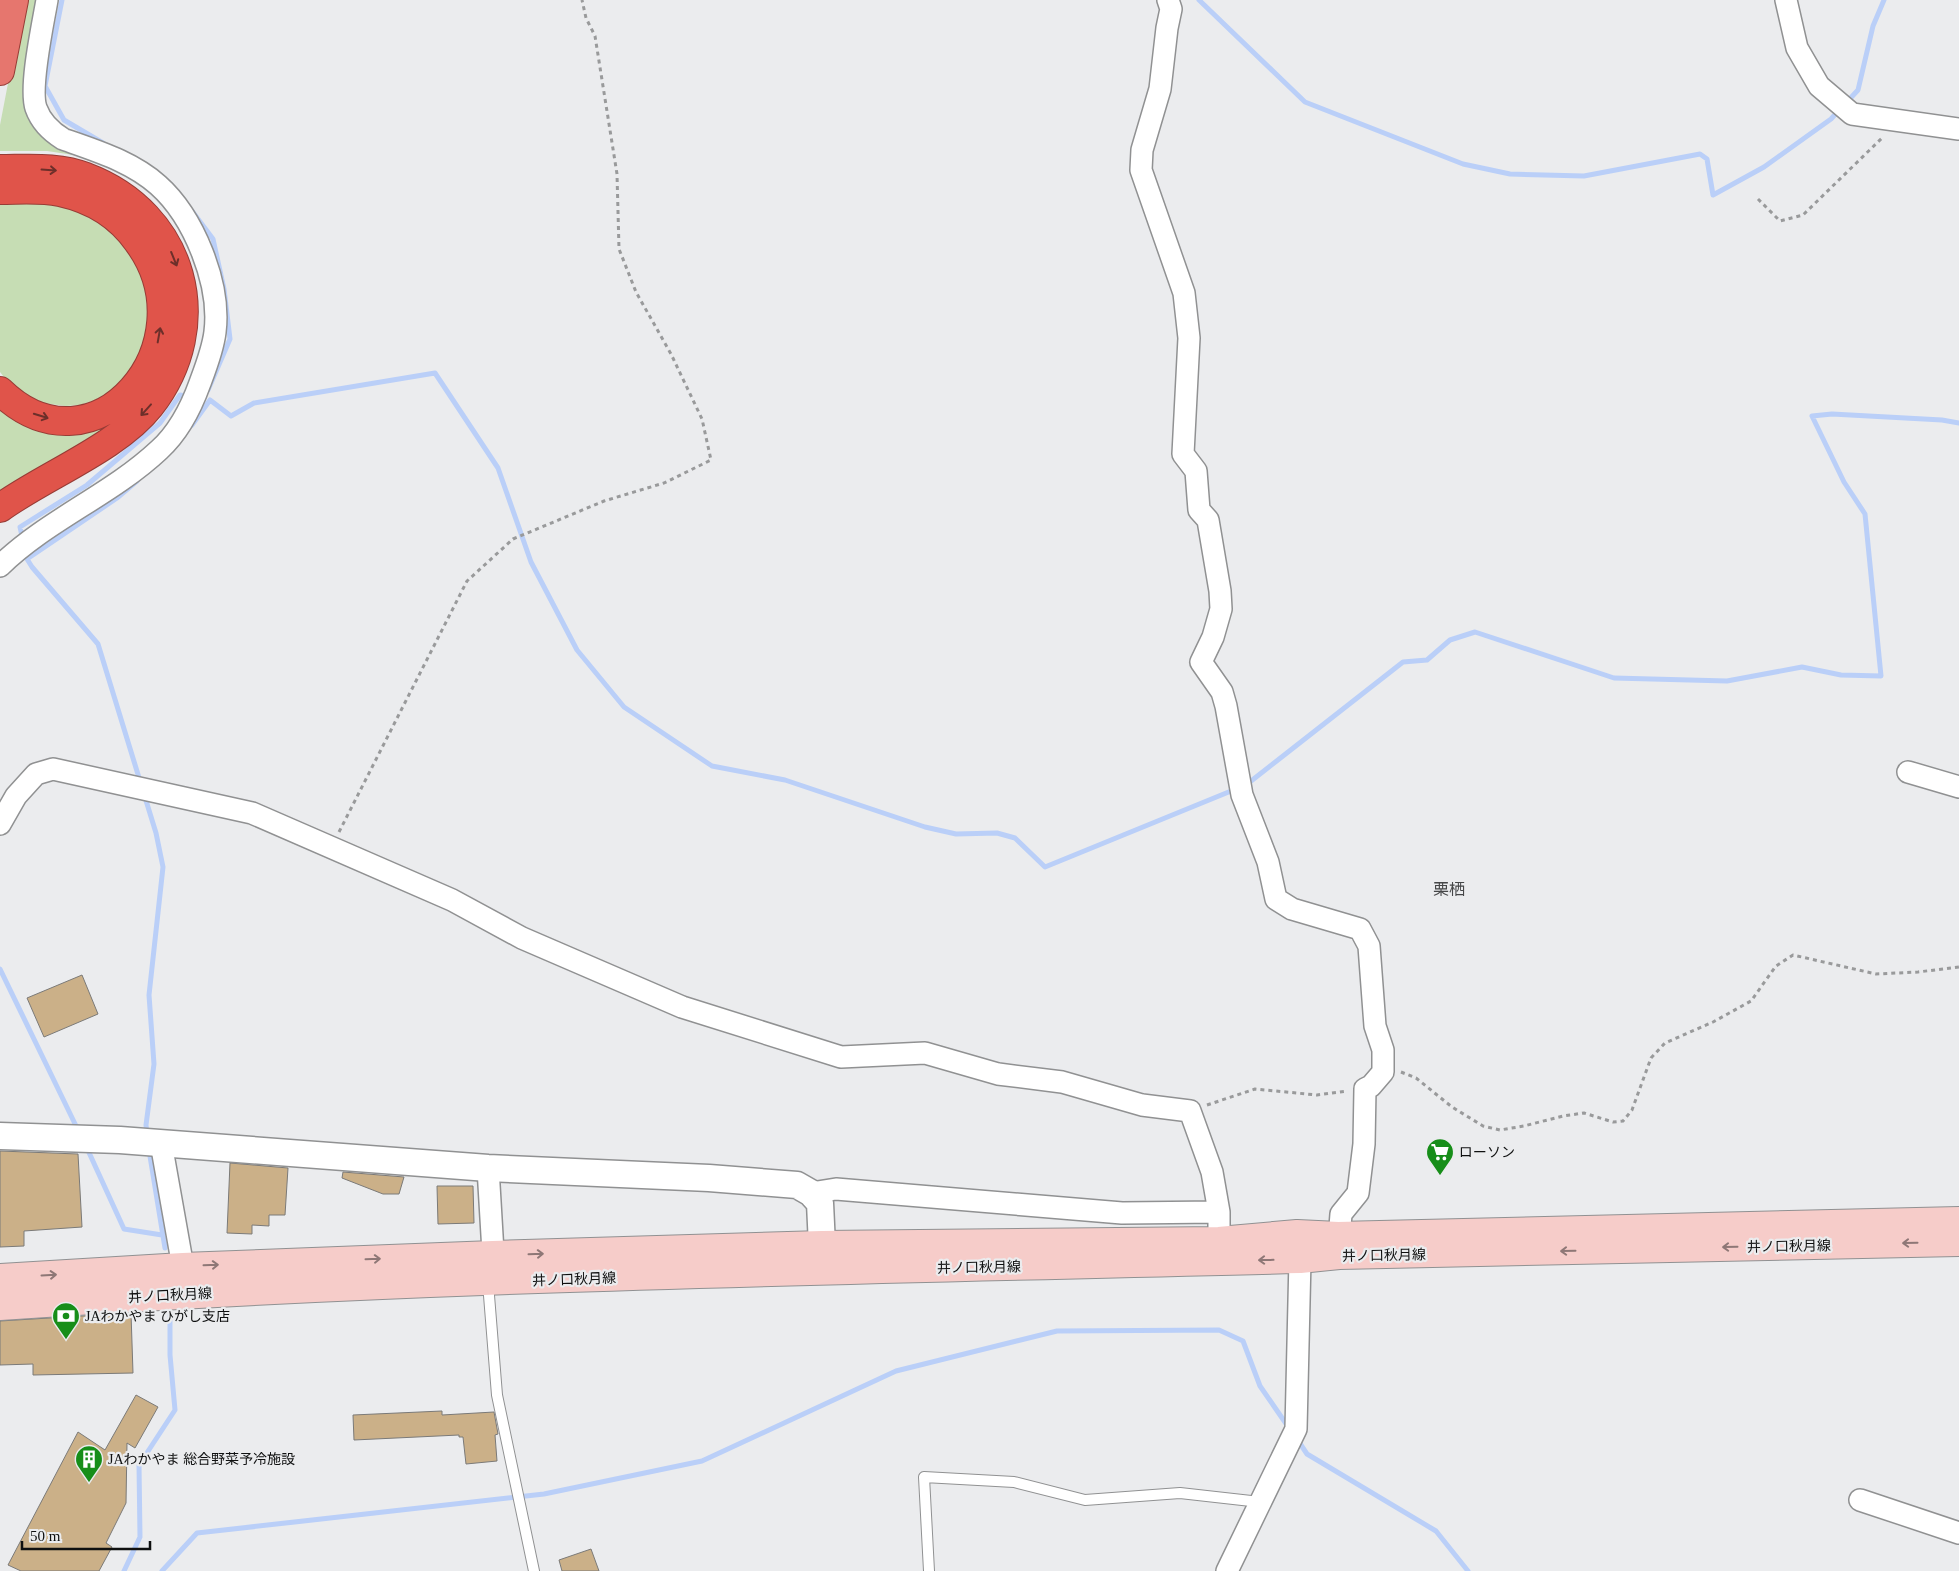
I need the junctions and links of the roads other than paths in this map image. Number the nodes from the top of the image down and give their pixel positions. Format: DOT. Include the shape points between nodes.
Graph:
graph roads {
  1 [pos="14,0"];
  2 [pos="47,0"];
  3 [pos="1168,0"];
  4 [pos="1786,0"];
  5 [pos="0,71"];
  6 [pos="1959,129"];
  7 [pos="0,169"];
  8 [pos="0,190"];
  9 [pos="0,391"];
  10 [pos="0,508"];
  11 [pos="0,566"];
  12 [pos="1908,772"];
  13 [pos="1959,787"];
  14 [pos="0,824"];
  15 [pos="0,1136"];
  16 [pos="161,1143"];
  17 [pos="488,1168"];
  18 [pos="811,1193"];
  19 [pos="1219,1212"];
  20 [pos="1959,1221"];
  21 [pos="1219,1241"];
  22 [pos="1959,1242"];
  23 [pos="1338,1246"];
  24 [pos="1299,1247"];
  25 [pos="493,1255"];
  26 [pos="823,1258"];
  27 [pos="183,1266"];
  28 [pos="0,1278"];
  29 [pos="491,1282"];
  30 [pos="184,1294"];
  31 [pos="0,1306"];
  32 [pos="1860,1500"];
  33 [pos="1260,1502"];
  34 [pos="1959,1533"];
  35 [pos="534,1571"];
  36 [pos="929,1571"];
  37 [pos="1227,1571"];
  1 -- 5 [label="highway"];
  2 -- 11 [label="street" via="35,72 37,112 56,135 134,167 158,185 176,205 190,224 208,268 215,330 194,400 178,428 159,450"];
  3 -- 23 [label="street" via="1171,8 1160,89 1142,150 1141,170 1184,293 1189,338 1182,446 1183,454 1196,471 1199,510 1208,520 1220,591 1220,608 1213,637 1201,662 1222,692 1242,795 1268,862 1276,899 1292,909 1360,929 1369,946 1375,1026 1383,1050 1383,1072 1365,1089 1364,1144 1358,1193 1341,1214"];
  4 -- 6 [label="street" via="1796,48 1819,86 1852,114"];
  7 -- 10 [label="highway, one-way" via="48,169 84,176 113,189 138,207 174,257 182,283 185,316 174,364 149,408 95,450"];
  9 -- 8 [label="highway, one-way" via="24,409 47,418 78,419 105,411 130,392 144,374 159,339 162,311 158,281 151,262 134,236 110,213 63,193"];
  12 -- 13 [label="street"];
  14 -- 19 [label="street" via="16,796 36,774 52,769 252,813 452,900 522,938 682,1007 841,1057 926,1053 998,1074 1062,1082 1142,1105 1190,1110 1212,1172"];
  15 -- 16 [label="street"];
  16 -- 17 [label="street"];
  16 -- 27 [label="street"];
  17 -- 18 [label="street" via="710,1178 797,1185"];
  17 -- 25 [label="street"];
  18 -- 19 [label="street" via="836,1189 1122,1213"];
  18 -- 26 [label="street" via="820,1204"];
  19 -- 21 [label="street"];
  20 -- 23 [label="main road, 井ノ口秋月線"];
  21 -- 24 [label="main road, 井ノ口秋月線"];
  21 -- 26 [label="main road, 井ノ口秋月線"];
  22 -- 23 [label="main road, 井ノ口秋月線, one-way"];
  23 -- 24 [label="main road, 井ノ口秋月線"];
  24 -- 26 [label="main road, 井ノ口秋月線, one-way"];
  24 -- 33 [label="street" via="1296,1429"];
  25 -- 26 [label="main road, 井ノ口秋月線, one-way"];
  27 -- 25 [label="main road, 井ノ口秋月線, one-way"];
  25 -- 29 [label="street"];
  26 -- 29 [label="main road, 井ノ口秋月線"];
  28 -- 27 [label="main road, 井ノ口秋月線, one-way"];
  27 -- 30 [label="street"];
  29 -- 30 [label="main road, 井ノ口秋月線"];
  29 -- 35 [label="lane" via="497,1395"];
  30 -- 31 [label="main road, 井ノ口秋月線"];
  32 -- 34 [label="street"];
  33 -- 36 [label="lane" via="1180,1493 1084,1500 1014,1482 924,1477"];
  33 -- 37 [label="street"];
}
